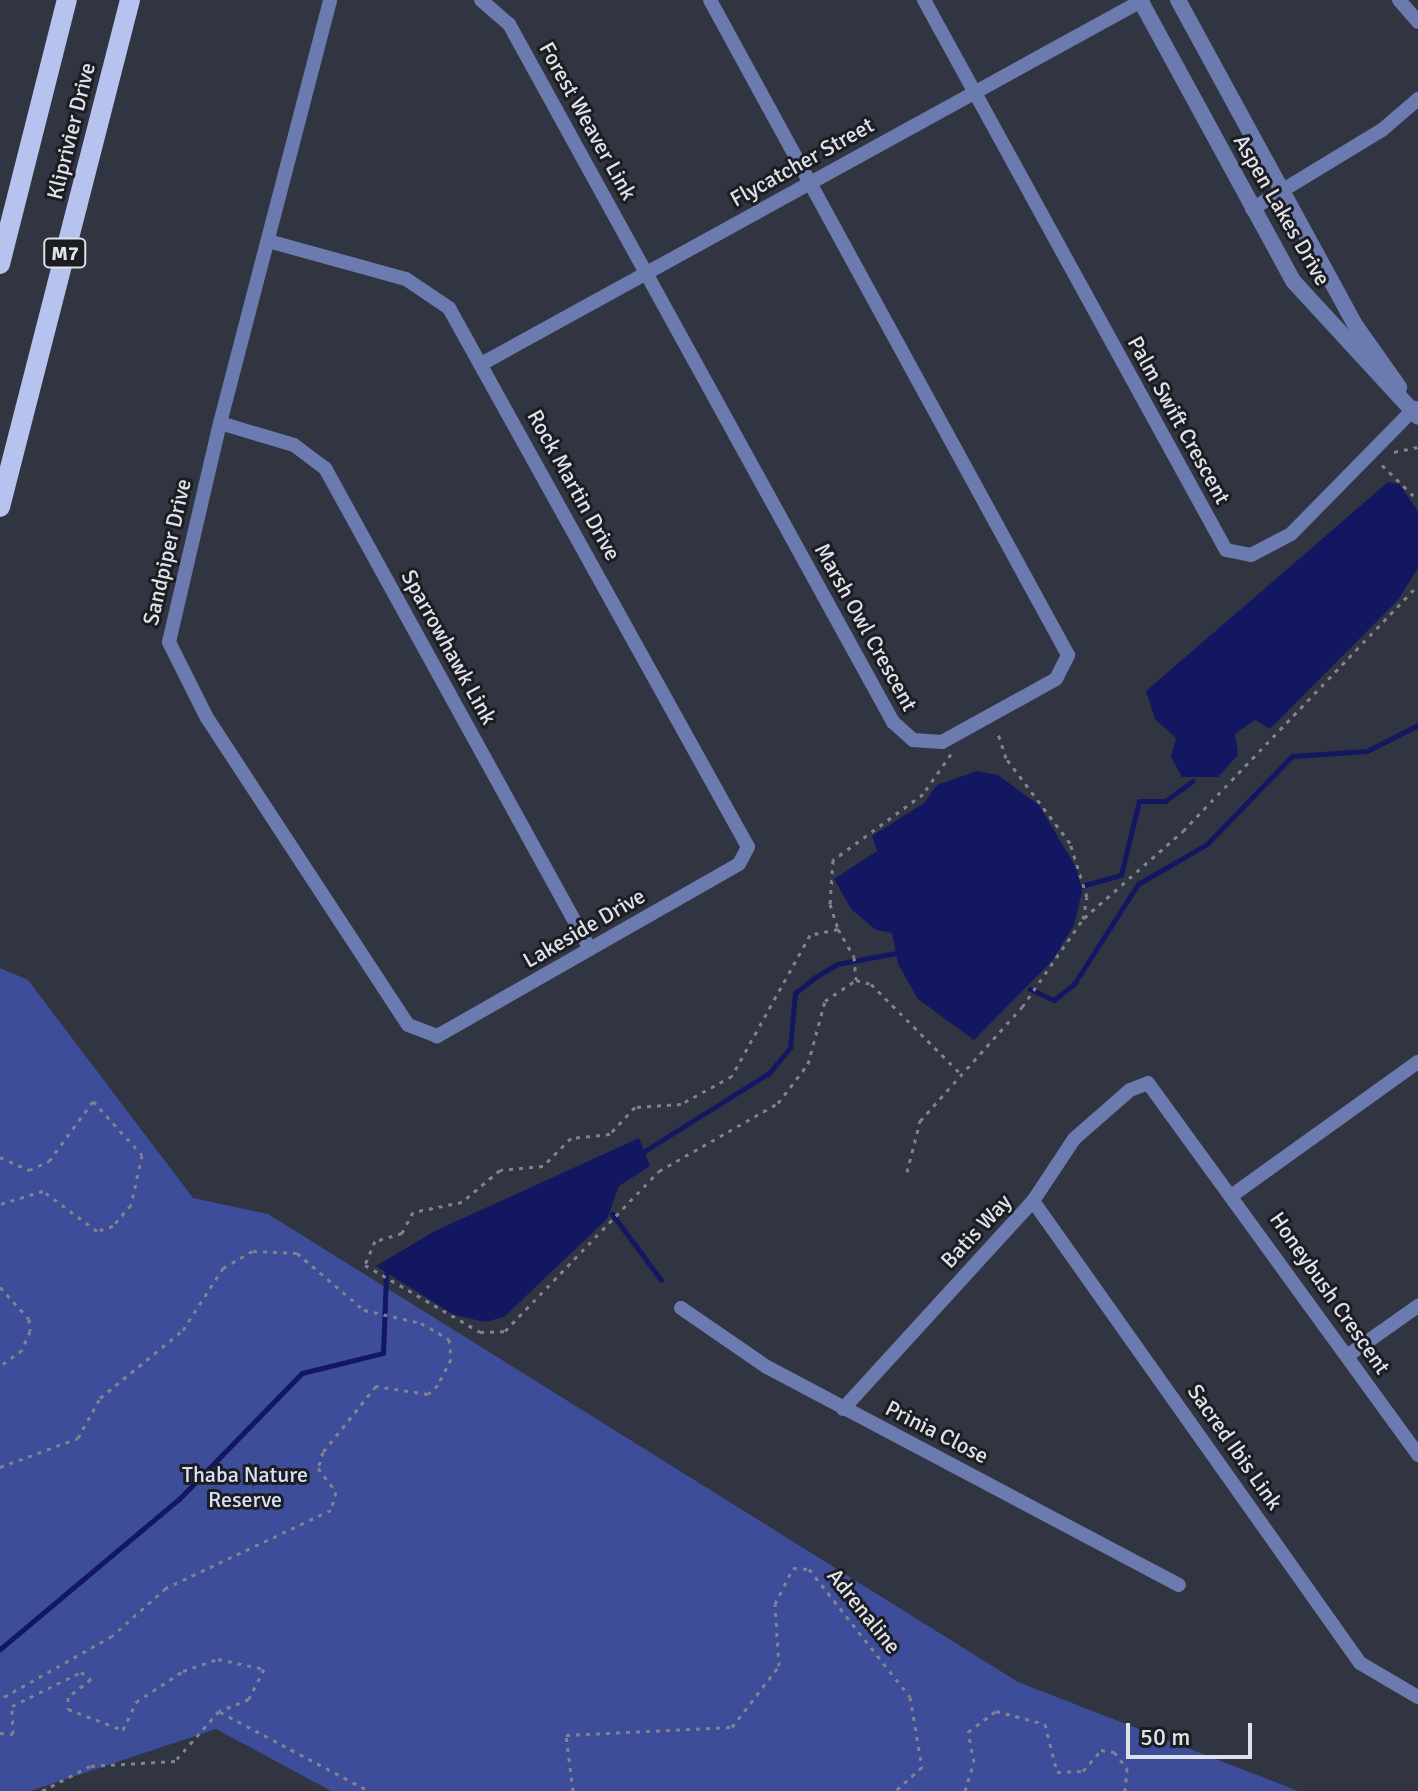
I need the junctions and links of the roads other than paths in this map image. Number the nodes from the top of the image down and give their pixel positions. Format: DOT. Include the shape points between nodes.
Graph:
graph roads {
  1 [pos="67,0"];
  2 [pos="130,0"];
  3 [pos="330,0"];
  4 [pos="481,0"];
  5 [pos="710,0"];
  6 [pos="924,0"];
  7 [pos="1141,0"];
  8 [pos="1178,0"];
  9 [pos="1399,0"];
  10 [pos="1418,22"];
  11 [pos="975,93"];
  12 [pos="1418,99"];
  13 [pos="810,183"];
  14 [pos="1281,192"];
  15 [pos="1252,209"];
  16 [pos="268,241"];
  17 [pos="0,264"];
  18 [pos="646,272"];
  19 [pos="483,363"];
  20 [pos="1416,412"];
  21 [pos="220,423"];
  22 [pos="0,507"];
  23 [pos="747,857"];
  24 [pos="590,949"];
  25 [pos="441,1035"];
  26 [pos="1418,1062"];
  27 [pos="1140,1084"];
  28 [pos="1234,1194"];
  29 [pos="1033,1201"];
  30 [pos="1418,1306"];
  31 [pos="681,1308"];
  32 [pos="1347,1356"];
  33 [pos="843,1409"];
  34 [pos="1418,1455"];
  35 [pos="1179,1585"];
  36 [pos="1418,1697"];
  1 -- 17 [label="main road, Kliprivier Drive"];
  2 -- 22 [label="main road, Kliprivier Drive / M7"];
  3 -- 16 [label="street, Sandpiper Drive"];
  4 -- 18 [label="street, Forest Weaver Link" via="509,24"];
  5 -- 13 [label="street"];
  6 -- 11 [label="street, Palm Swift Crescent"];
  7 -- 11 [label="street, Flycatcher Street"];
  7 -- 15 [label="street, Aspen Lakes Drive"];
  8 -- 14 [label="street, Aspen Lakes Drive"];
  9 -- 10 [label="street"];
  11 -- 13 [label="street, Flycatcher Street"];
  11 -- 20 [label="street, Palm Swift Crescent" via="1226,550 1251,555 1281,540"];
  12 -- 14 [label="street" via="1382,130"];
  13 -- 18 [label="street, Flycatcher Street"];
  13 -- 18 [label="street, Marsh Owl Crescent" via="1064,645 1062,674 994,715 956,735 924,743 893,722"];
  14 -- 15 [label="street"];
  14 -- 20 [label="street, Aspen Lakes Drive" via="1356,326"];
  15 -- 20 [label="street, Aspen Lakes Drive" via="1311,305"];
  16 -- 19 [label="street, Rock Martin Drive" via="433,293"];
  16 -- 21 [label="street, Sandpiper Drive"];
  18 -- 19 [label="street, Flycatcher Street"];
  19 -- 23 [label="street, Rock Martin Drive" via="746,843"];
  21 -- 24 [label="street, Sparrowhawk Link" via="294,445 325,468"];
  21 -- 25 [label="street, Sandpiper Drive" via="169,629 174,663 408,1025"];
  23 -- 24 [label="street, Lakeside Drive"];
  24 -- 25 [label="street, Lakeside Drive"];
  26 -- 28 [label="street"];
  27 -- 28 [label="street, Honeybush Crescent" via="1154,1086"];
  27 -- 29 [label="street, Batis Way" via="1074,1139"];
  28 -- 32 [label="street, Honeybush Crescent"];
  29 -- 33 [label="street, Batis Way"];
  29 -- 36 [label="street, Sacred Ibis Link" via="1360,1663"];
  30 -- 32 [label="street"];
  31 -- 33 [label="street, Prinia Close"];
  32 -- 34 [label="street, Honeybush Crescent"];
  33 -- 35 [label="street, Prinia Close"];
}
